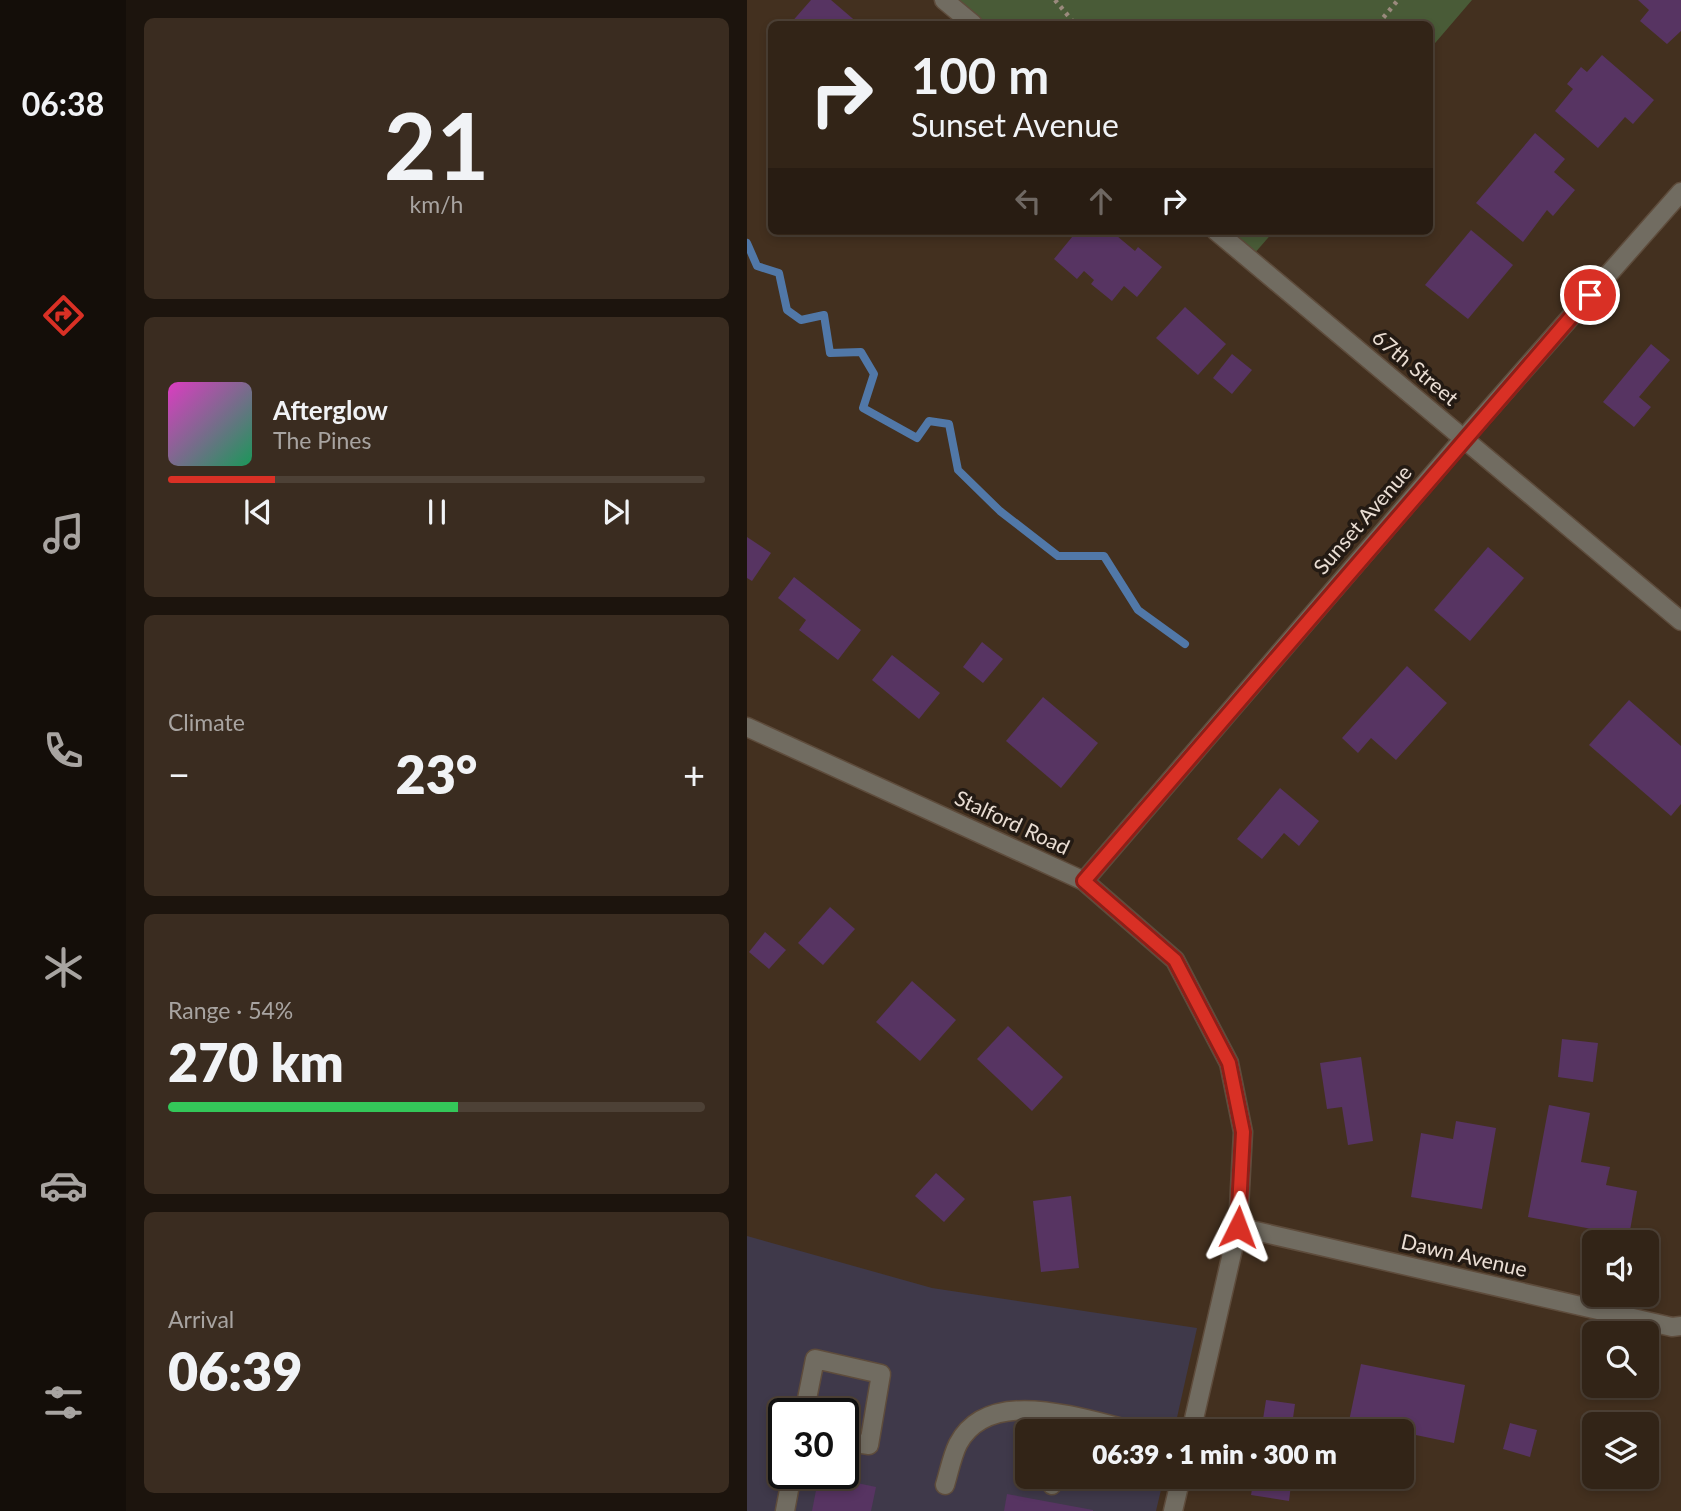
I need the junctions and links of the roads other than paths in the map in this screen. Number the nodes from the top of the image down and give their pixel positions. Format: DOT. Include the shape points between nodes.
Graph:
graph roads {
  1 [pos="944,0"];
  2 [pos="969,21"];
  3 [pos="1681,192"];
  4 [pos="1221,235"];
  5 [pos="1463,438"];
  6 [pos="1681,621"];
  7 [pos="747,727"];
  8 [pos="1084,881"];
  9 [pos="1238,1227"];
  10 [pos="1681,1326"];
  11 [pos="807,1398"];
  12 [pos="1051,1419"];
  13 [pos="1194,1419"];
  14 [pos="859,1443"];
  15 [pos="945,1485"];
  16 [pos="789,1489"];
  17 [pos="1178,1489"];
  18 [pos="785,1511"];
  19 [pos="1173,1511"];
  1 -- 2 [label="street"];
  3 -- 5 [label="street, Sunset Avenue"];
  4 -- 5 [label="street, 67th Street"];
  5 -- 6 [label="street, 67th Street"];
  5 -- 8 [label="street, Sunset Avenue"];
  7 -- 8 [label="street, Stalford Road"];
  8 -- 9 [label="street, Stalford Road" via="1175,960 1229,1063 1243,1132"];
  9 -- 10 [label="street, Dawn Avenue"];
  9 -- 13 [label="street, Stalford Road"];
  11 -- 14 [label="street" via="815,1359 881,1374 869,1445"];
  12 -- 15 [label="street" via="1021,1408 997,1411 978,1421 958,1443"];
  16 -- 18 [label="street"];
  17 -- 19 [label="street"];
}
